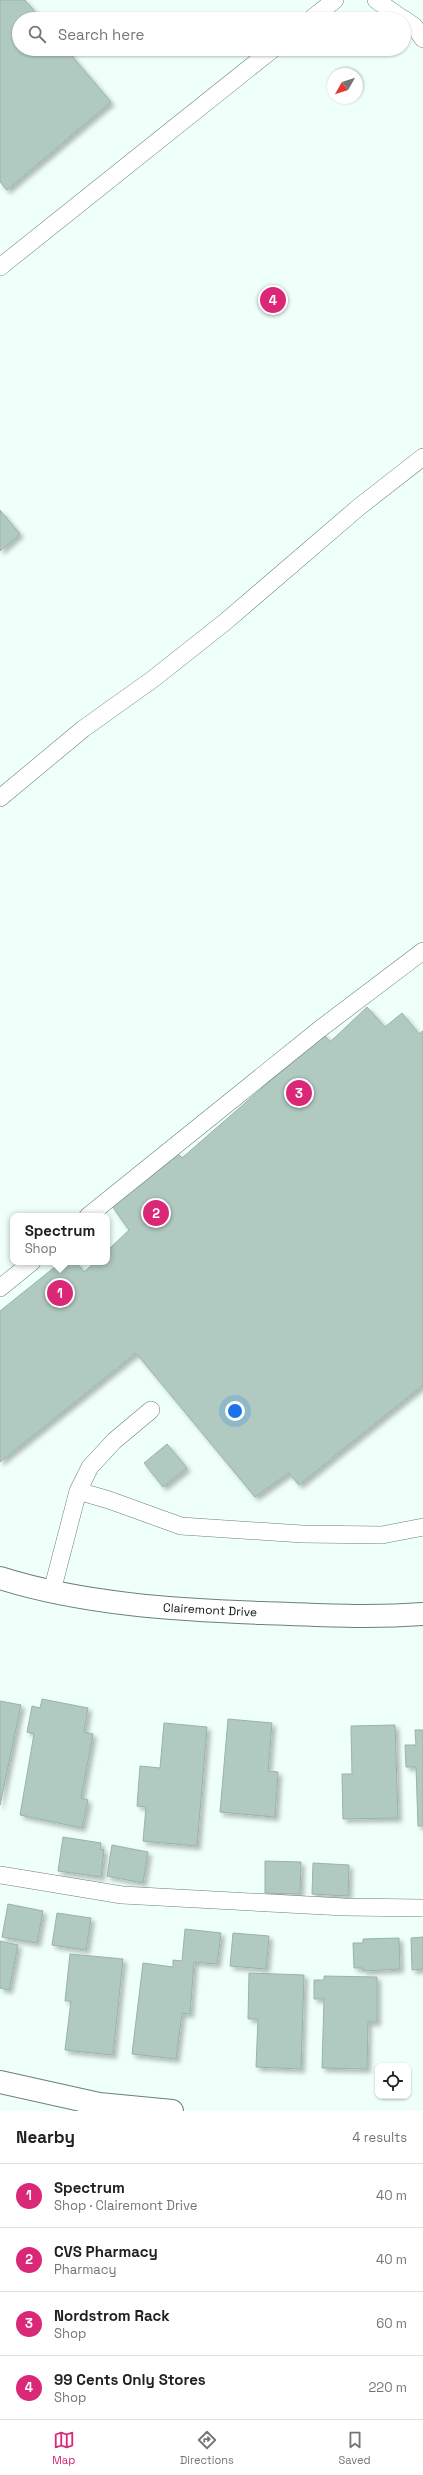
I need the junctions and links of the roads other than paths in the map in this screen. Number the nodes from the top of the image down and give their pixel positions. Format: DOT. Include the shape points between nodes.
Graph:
graph roads {
  1 [pos="335,0"];
  2 [pos="376,0"];
  3 [pos="320,12"];
  4 [pos="394,12"];
  5 [pos="411,24"];
  6 [pos="423,38"];
  7 [pos="264,56"];
  8 [pos="3,258"];
  9 [pos="423,457"];
  10 [pos="1,795"];
  11 [pos="423,951"];
  12 [pos="92,1213"];
  13 [pos="28,1265"];
  14 [pos="0,1288"];
  15 [pos="150,1410"];
  16 [pos="78,1491"];
  17 [pos="423,1527"];
  18 [pos="0,1578"];
  19 [pos="52,1591"];
  20 [pos="423,1614"];
  21 [pos="0,1875"];
  22 [pos="423,1908"];
  23 [pos="0,2082"];
  24 [pos="172,2111"];
  1 -- 3 [label="lane"];
  2 -- 4 [label="lane"];
  5 -- 6 [label="lane"];
  7 -- 8 [label="lane"];
  9 -- 10 [label="lane" via="359,507 153,679 83,729"];
  11 -- 12 [label="lane" via="320,1029"];
  13 -- 14 [label="lane"];
  15 -- 16 [label="lane" via="114,1441 90,1467"];
  16 -- 17 [label="lane" via="181,1526 302,1534 375,1535"];
  16 -- 19 [label="lane"];
  18 -- 19 [label="main road, Clairemont Drive" via="27,1587"];
  19 -- 20 [label="main road, Clairemont Drive" via="166,1609 374,1618"];
  21 -- 22 [label="lane" via="122,1895 344,1907"];
  23 -- 24 [label="main road" via="99,2104"];
}
